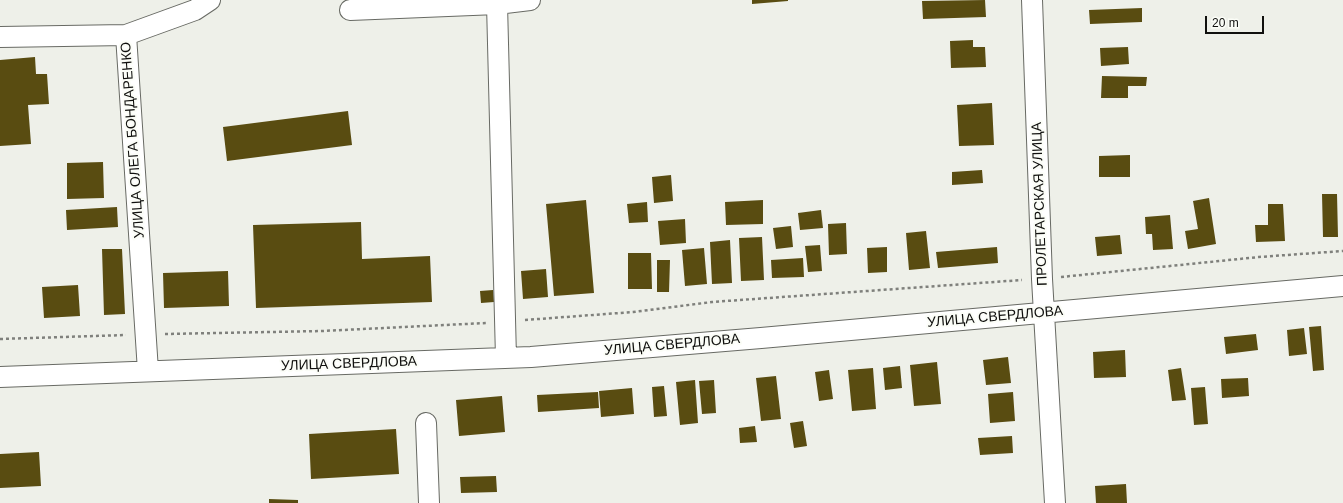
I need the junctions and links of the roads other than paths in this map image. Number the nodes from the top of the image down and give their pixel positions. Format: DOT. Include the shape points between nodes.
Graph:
graph roads {
  1 [pos="210,0"];
  2 [pos="530,0"];
  3 [pos="1032,0"];
  4 [pos="497,4"];
  5 [pos="350,10"];
  6 [pos="126,35"];
  7 [pos="0,37"];
  8 [pos="1343,286"];
  9 [pos="1045,312"];
  10 [pos="506,358"];
  11 [pos="148,371"];
  12 [pos="0,377"];
  13 [pos="426,423"];
  14 [pos="429,503"];
  15 [pos="1055,503"];
  1 -- 6 [label="street" via="195,10"];
  2 -- 4 [label="street"];
  3 -- 9 [label="street, ПРОЛЕТАРСКАЯ УЛИЦА"];
  4 -- 5 [label="street"];
  4 -- 10 [label="street"];
  6 -- 7 [label="street, УЛИЦА ОЛЕГА БОНДАРЕНКО"];
  6 -- 11 [label="street, УЛИЦА ОЛЕГА БОНДАРЕНКО"];
  8 -- 9 [label="street, УЛИЦА СВЕРДЛОВА"];
  9 -- 10 [label="street, УЛИЦА СВЕРДЛОВА"];
  9 -- 15 [label="street, ПРОЛЕТАРСКАЯ УЛИЦА"];
  10 -- 11 [label="street, УЛИЦА СВЕРДЛОВА"];
  11 -- 12 [label="street, УЛИЦА СВЕРДЛОВА"];
  13 -- 14 [label="street"];
}
